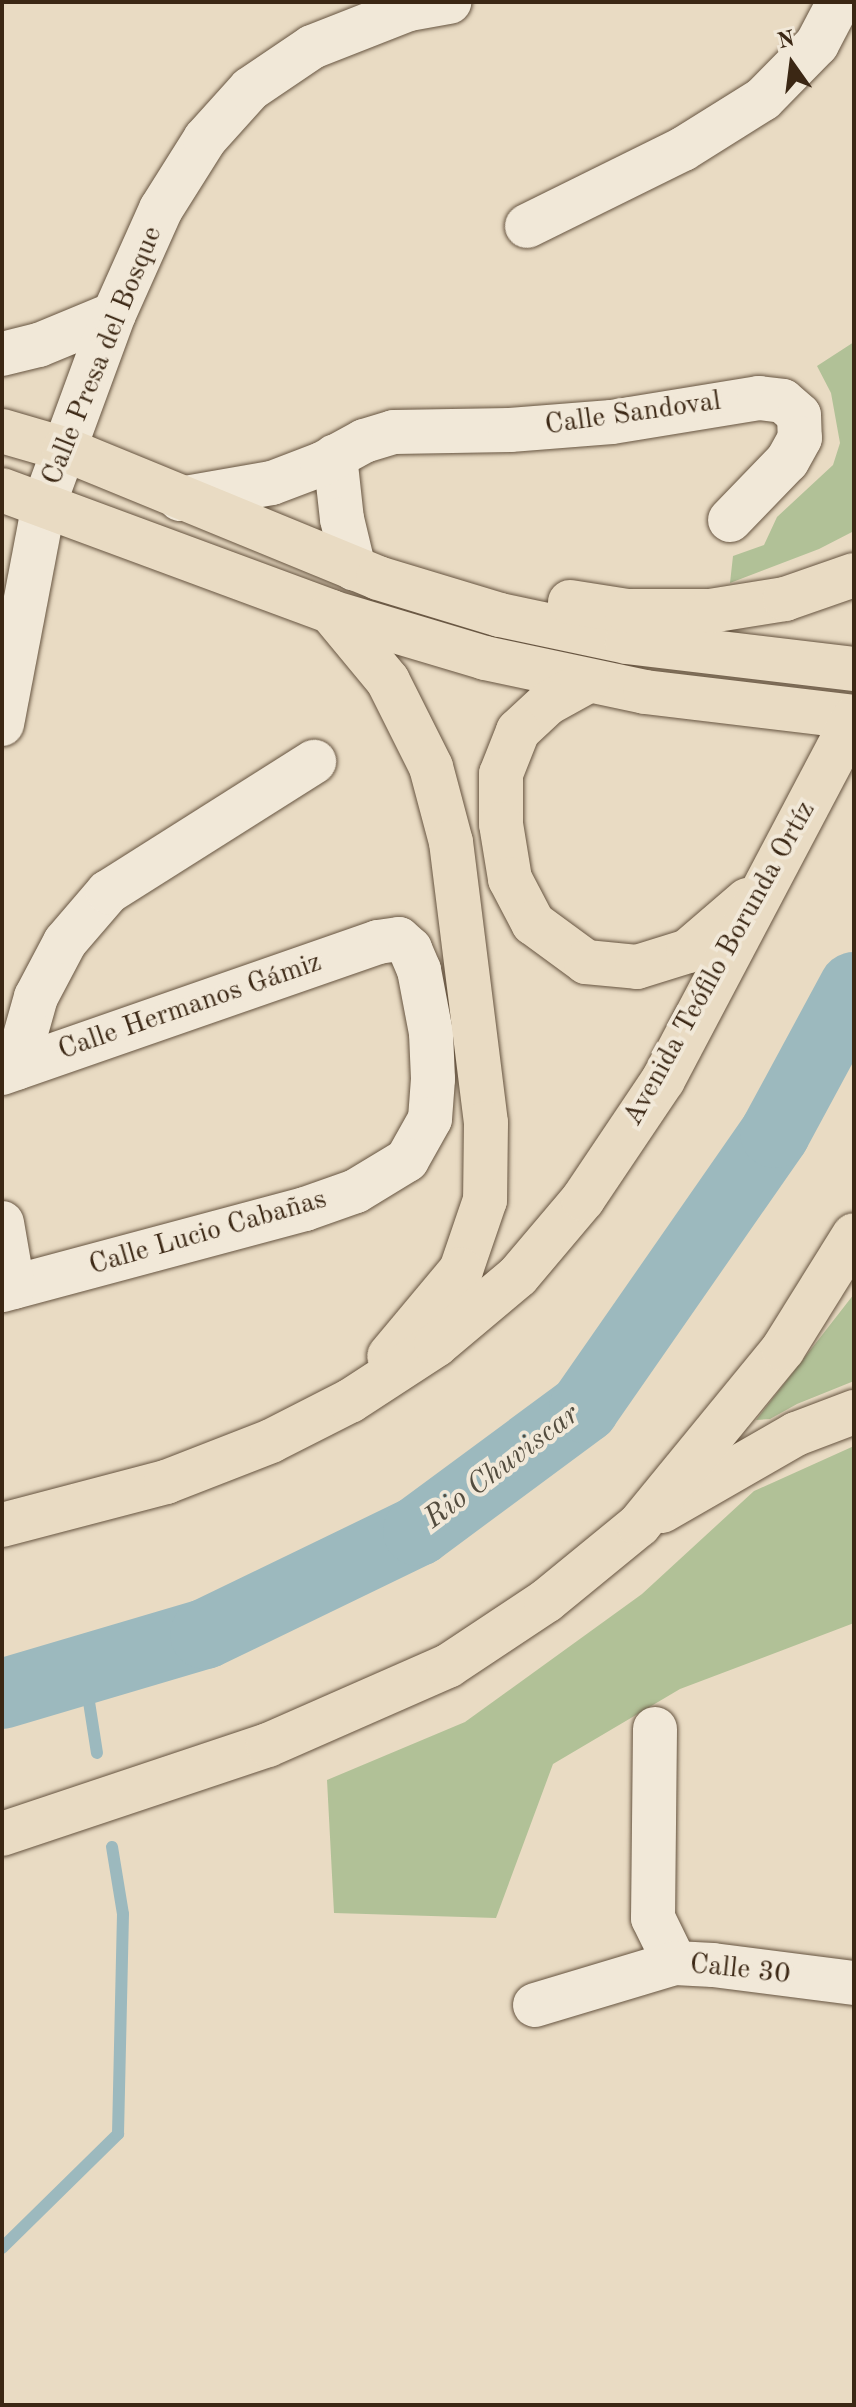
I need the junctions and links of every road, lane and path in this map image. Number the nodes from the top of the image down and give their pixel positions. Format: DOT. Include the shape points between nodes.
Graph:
graph roads {
  1 [pos="839,2"];
  2 [pos="422,4"];
  3 [pos="527,226"];
  4 [pos="114,314"];
  5 [pos="2,354"];
  6 [pos="2,431"];
  7 [pos="64,449"];
  8 [pos="335,456"];
  9 [pos="2,490"];
  10 [pos="180,499"];
  11 [pos="44,504"];
  12 [pos="730,520"];
  13 [pos="366,574"];
  14 [pos="854,575"];
  15 [pos="331,612"];
  16 [pos="854,669"];
  17 [pos="588,681"];
  18 [pos="854,717"];
  19 [pos="2,724"];
  20 [pos="314,762"];
  21 [pos="764,885"];
  22 [pos="9,1071"];
  23 [pos="407,1160"];
  24 [pos="2,1223"];
  25 [pos="854,1235"];
  26 [pos="8,1288"];
  27 [pos="350,1401"];
  28 [pos="854,1412"];
  29 [pos="2,1525"];
  30 [pos="639,1525"];
  31 [pos="655,1729"];
  32 [pos="2,1834"];
  33 [pos="675,1963"];
  34 [pos="854,1983"];
  35 [pos="535,2005"];
  1 -- 3 [label="street" via="817,44 763,99 683,149"];
  2 -- 4 [label="street, Calle Presa del Bosque" via="312,47 250,89 205,139 161,209"];
  4 -- 5 [label="street"];
  4 -- 7 [label="street, Calle Presa del Bosque"];
  6 -- 7 [label="main road"];
  7 -- 10 [label="main road"];
  7 -- 11 [label="street, Calle Presa del Bosque"];
  8 -- 10 [label="street, Calle Sandoval" via="272,483"];
  8 -- 12 [label="street, Calle Sandoval" via="394,432 583,424 759,398 783,401 799,415 800,438 787,461"];
  8 -- 13 [label="street" via="342,519"];
  9 -- 11 [label="main road"];
  10 -- 13 [label="main road"];
  11 -- 15 [label="main road"];
  11 -- 19 [label="street, Calle Presa del Bosque"];
  13 -- 14 [label="main road" via="627,611 710,611 785,599"];
  13 -- 16 [label="main road" via="500,615 627,642"];
  15 -- 17 [label="main road" via="485,658"];
  15 -- 27 [label="main road" via="388,681 431,767 451,842 486,1123 485,1200 461,1270"];
  17 -- 18 [label="main road"];
  17 -- 21 [label="main road" via="548,703 518,731 501,774 501,824 510,879 533,923 586,962 637,967 688,951"];
  18 -- 21 [label="main road, Avenida Teófilo Borunda Ortíz"];
  20 -- 22 [label="street" via="108,892 65,942 36,997"];
  21 -- 27 [label="main road, Avenida Teófilo Borunda Ortíz" via="663,1080 583,1199 518,1276 436,1345"];
  22 -- 23 [label="street, Calle Hermanos Gámiz" via="399,939 419,970 433,1079 430,1119"];
  23 -- 26 [label="street, Calle Lucio Cabañas" via="356,1191 305,1209"];
  24 -- 26 [label="street"];
  25 -- 30 [label="main road" via="783,1349"];
  27 -- 29 [label="main road, Avenida Teófilo Borunda Ortíz" via="271,1441 166,1482"];
  28 -- 30 [label="main road" via="796,1434"];
  30 -- 32 [label="main road" via="546,1601 448,1666 268,1745"];
  31 -- 33 [label="street" via="653,1918"];
  33 -- 34 [label="street, Calle 30"];
  33 -- 35 [label="street, Calle 30"];
}
